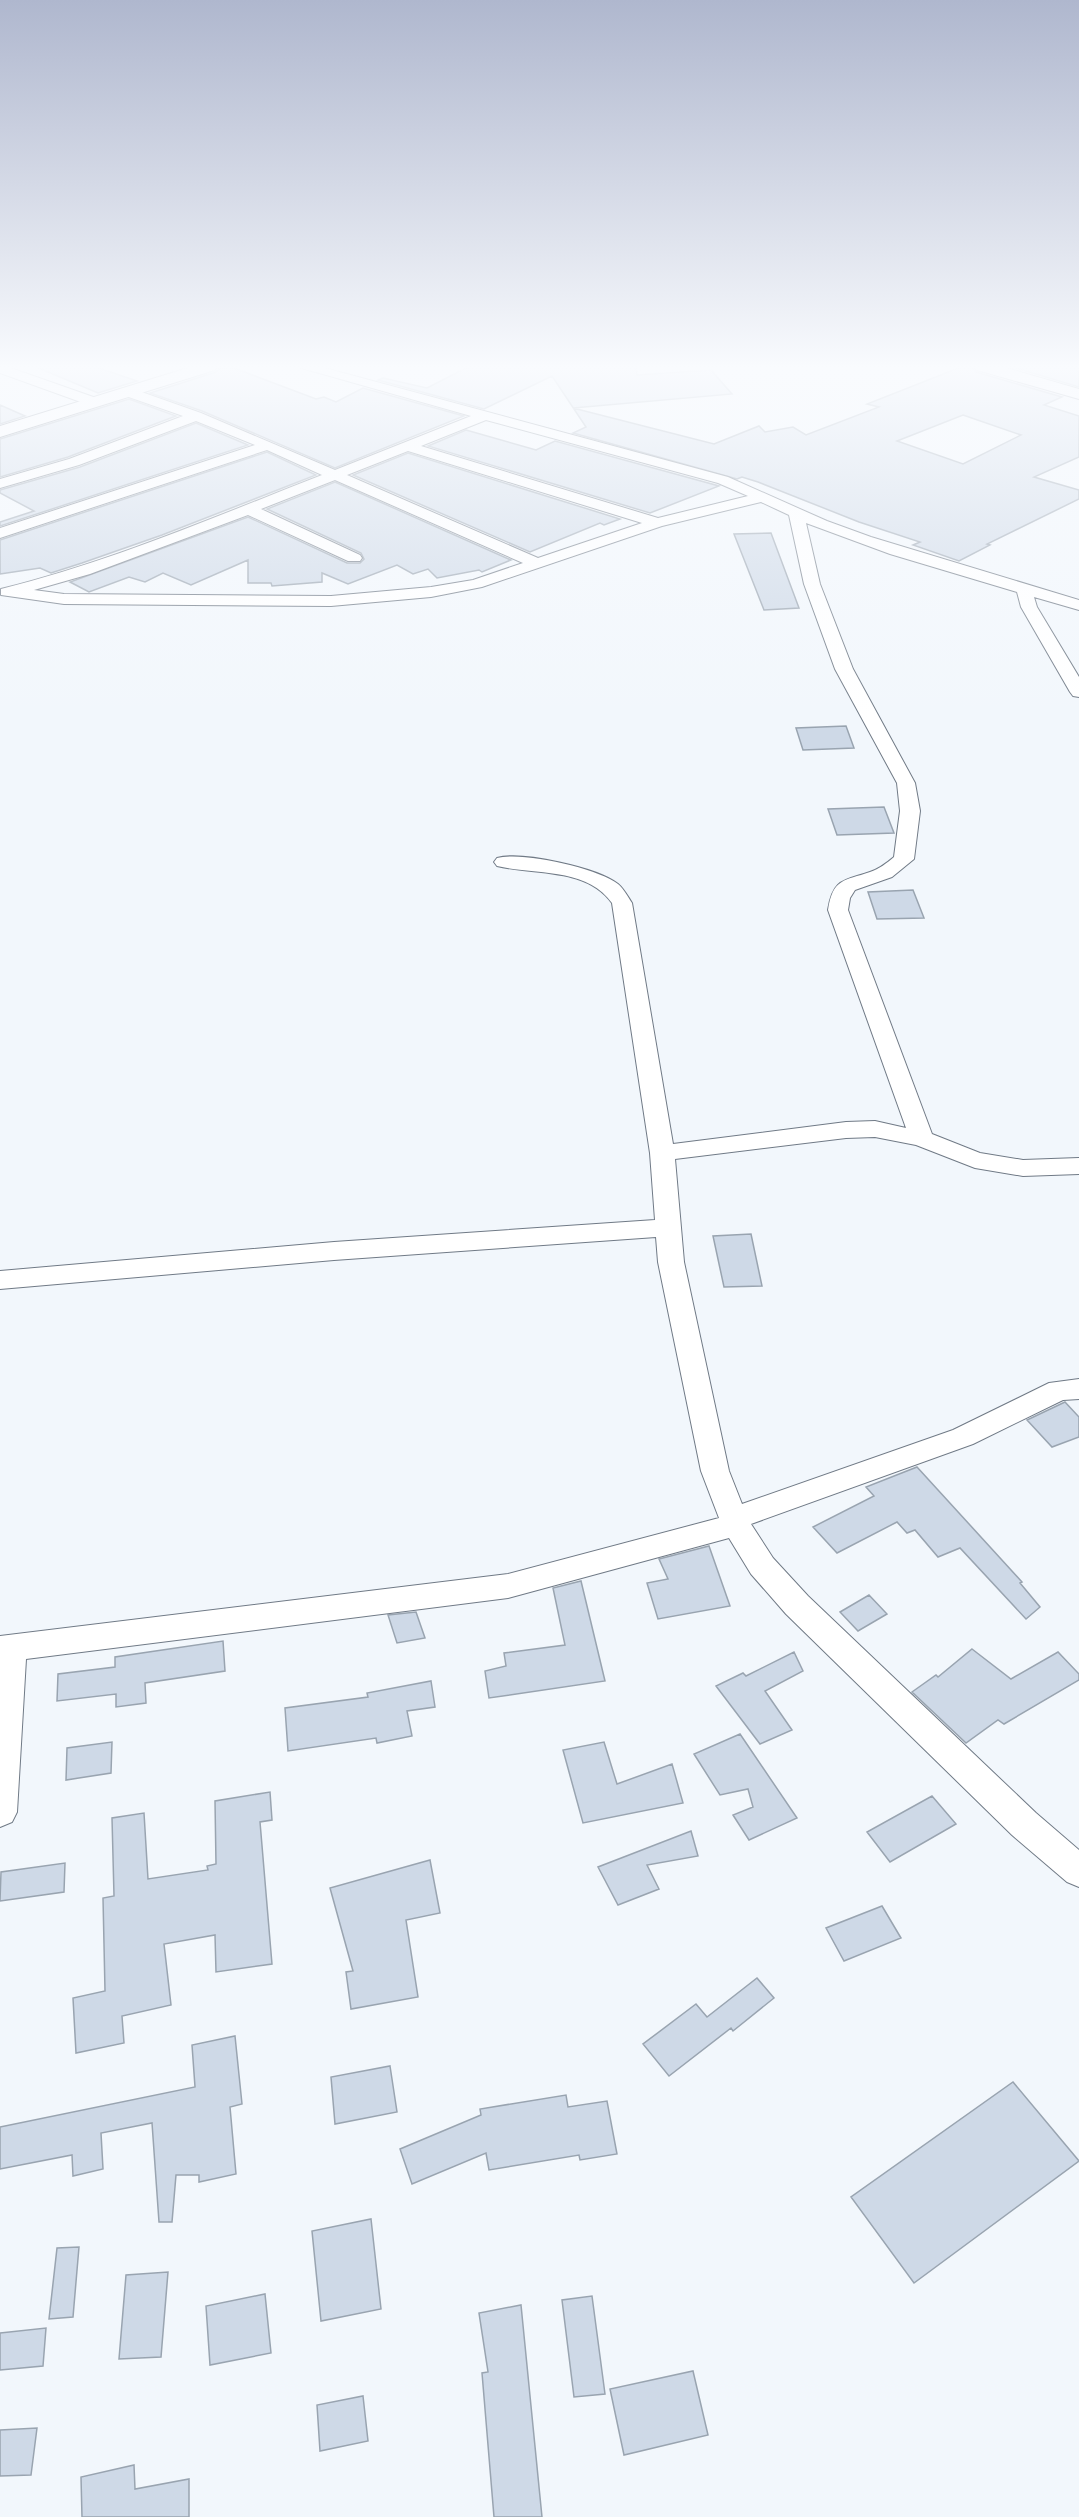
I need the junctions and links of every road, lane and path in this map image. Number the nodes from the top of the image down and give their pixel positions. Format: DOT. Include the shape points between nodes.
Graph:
graph roads {
  1 [pos="148,484"];
  2 [pos="313,484"];
  3 [pos="355,484"];
  4 [pos="531,484"];
  5 [pos="734,484"];
  6 [pos="764,497"];
  7 [pos="248,509"];
  8 [pos="796,514"];
  9 [pos="657,523"];
  10 [pos="0,533"];
  11 [pos="354,558"];
  12 [pos="538,564"];
  13 [pos="1023,590"];
  14 [pos="3,592"];
  15 [pos="1079,607"];
  16 [pos="1038,622"];
  17 [pos="1079,692"];
  18 [pos="504,862"];
  19 [pos="922,1139"];
  20 [pos="662,1153"];
  21 [pos="1079,1166"];
  22 [pos="669,1228"];
  23 [pos="0,1280"];
  24 [pos="1079,1389"];
  25 [pos="734,1522"];
  26 [pos="6,1649"];
  27 [pos="0,1812"];
  28 [pos="1079,1870"];
  1 -- 10 [label="street"];
  2 -- 7 [label="street"];
  3 -- 12 [label="street"];
  4 -- 9 [label="street"];
  5 -- 6 [label="street"];
  6 -- 8 [label="street"];
  6 -- 9 [label="street"];
  7 -- 11 [label="street"];
  7 -- 14 [label="street" via="84,571"];
  8 -- 13 [label="street" via="896,551"];
  8 -- 19 [label="street" via="812,584 844,669 906,783 910,811 904,859 883,874 849,883 839,894 838,910"];
  9 -- 12 [label="street"];
  12 -- 14 [label="street" via="465,586 331,601 64,599"];
  13 -- 15 [label="street"];
  13 -- 16 [label="street"];
  15 -- 16 [label="street"];
  16 -- 17 [label="street"];
  18 -- 20 [label="street" via="546,866 590,878 611,888 622,903"];
  19 -- 20 [label="street" via="875,1129 846,1130"];
  19 -- 21 [label="street" via="975,1160 1023,1168"];
  20 -- 22 [label="street"];
  22 -- 23 [label="street" via="247,1257"];
  22 -- 25 [label="street" via="671,1262 715,1471"];
  24 -- 25 [label="street" via="1059,1390 963,1437"];
  25 -- 26 [label="street" via="508,1586"];
  25 -- 28 [label="street" via="762,1566 797,1605 1024,1824"];
  26 -- 27 [label="street"];
}
